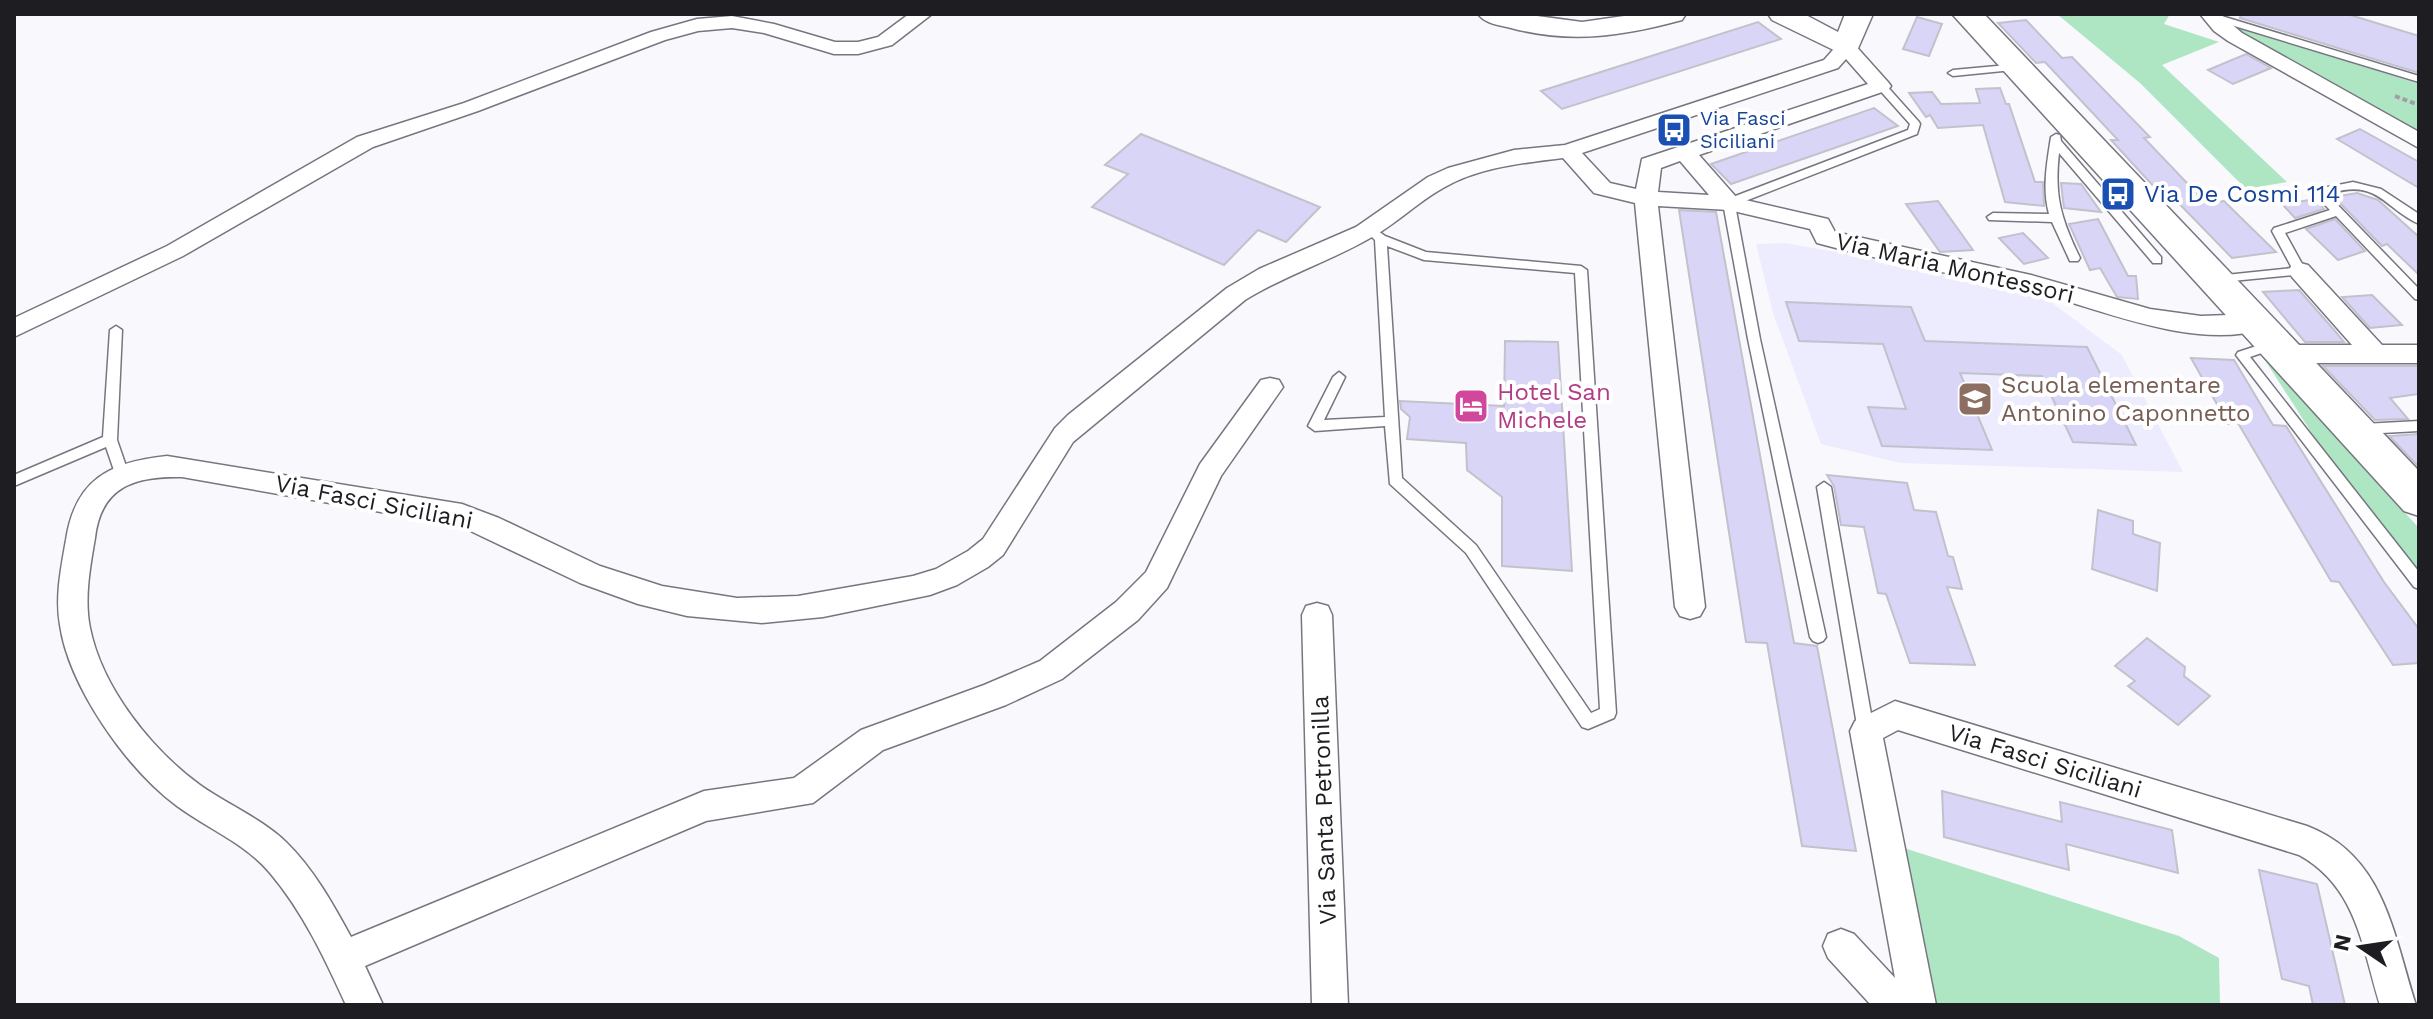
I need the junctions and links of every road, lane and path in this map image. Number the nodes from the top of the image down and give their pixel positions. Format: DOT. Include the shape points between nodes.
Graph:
graph roads {
  1 [pos="922,14"];
  2 [pos="1492,14"];
  3 [pos="1672,14"];
  4 [pos="1782,14"];
  5 [pos="1859,14"];
  6 [pos="1967,14"];
  7 [pos="2210,15"];
  8 [pos="1846,47"];
  9 [pos="2019,67"];
  10 [pos="1953,73"];
  11 [pos="2419,79"];
  12 [pos="1881,86"];
  13 [pos="2419,105"];
  14 [pos="2387,109"];
  15 [pos="2057,126"];
  16 [pos="2419,141"];
  17 [pos="1568,151"];
  18 [pos="1685,153"];
  19 [pos="1646,198"];
  20 [pos="1729,203"];
  21 [pos="2338,211"];
  22 [pos="1993,217"];
  23 [pos="2055,218"];
  24 [pos="2419,220"];
  25 [pos="1770,230"];
  26 [pos="1375,234"];
  27 [pos="1825,238"];
  28 [pos="2074,258"];
  29 [pos="2157,260"];
  30 [pos="2300,271"];
  31 [pos="2216,280"];
  32 [pos="2419,296"];
  33 [pos="14,328"];
  34 [pos="116,330"];
  35 [pos="2272,340"];
  36 [pos="2375,354"];
  37 [pos="2419,354"];
  38 [pos="1339,377"];
  39 [pos="1270,387"];
  40 [pos="1392,421"];
  41 [pos="2419,426"];
  42 [pos="2354,430"];
  43 [pos="110,440"];
  44 [pos="116,479"];
  45 [pos="14,481"];
  46 [pos="1824,487"];
  47 [pos="2419,499"];
  48 [pos="2419,583"];
  49 [pos="1690,607"];
  50 [pos="1317,615"];
  51 [pos="1818,637"];
  52 [pos="1866,731"];
  53 [pos="1841,946"];
  54 [pos="343,958"];
  55 [pos="365,1005"];
  56 [pos="1330,1005"];
  57 [pos="1895,1005"];
  58 [pos="1918,1005"];
  59 [pos="2398,1005"];
  1 -- 33 [label="street" via="885,41 858,48 834,48 732,22 658,36 365,142 155,261"];
  2 -- 3 [label="main road" via="1581,32"];
  4 -- 8 [label="main road"];
  5 -- 8 [label="main road"];
  6 -- 9 [label="main road"];
  7 -- 11 [label="lane"];
  7 -- 16 [label="street" via="2235,37"];
  8 -- 12 [label="street"];
  8 -- 17 [label="street, Via Fasci Siciliani" via="1831,64"];
  9 -- 10 [label="lane"];
  9 -- 15 [label="main road"];
  12 -- 18 [label="street"];
  12 -- 20 [label="lane" via="1915,124 1913,132"];
  13 -- 14 [label="path" via="2396,93"];
  15 -- 23 [label="lane" via="2048,190"];
  15 -- 29 [label="lane"];
  15 -- 31 [label="main road"];
  17 -- 19 [label="street" via="1602,188"];
  17 -- 26 [label="street, Via Fasci Siciliani" via="1514,157 1456,173 1436,182"];
  18 -- 19 [label="street" via="1650,164"];
  18 -- 20 [label="street"];
  19 -- 20 [label="street"];
  19 -- 49 [label="street"];
  20 -- 27 [label="street, Via Maria Montessori" via="1820,224"];
  20 -- 51 [label="lane"];
  21 -- 24 [label="lane" via="2325,199 2327,191 2367,186"];
  21 -- 30 [label="lane" via="2278,231"];
  21 -- 32 [label="lane"];
  22 -- 23 [label="lane"];
  23 -- 28 [label="lane"];
  25 -- 27 [label="street"];
  26 -- 40 [label="lane"];
  26 -- 40 [label="lane" via="1424,256 1581,270 1608,713 1588,722 1471,549 1395,480"];
  26 -- 44 [label="street, Via Fasci Siciliani" via="1267,275 1236,294 1064,435 993,547 960,572 919,589 809,607 728,611 634,590 583,572 491,524 462,515 182,467 146,468"];
  27 -- 35 [label="street, Via Maria Montessori" via="2031,283 2150,317"];
  30 -- 31 [label="lane"];
  30 -- 36 [label="street"];
  31 -- 35 [label="main road"];
  34 -- 43 [label="lane"];
  35 -- 36 [label="street, Via Maria Montessori"];
  35 -- 42 [label="main road"];
  35 -- 48 [label="lane" via="2242,355"];
  36 -- 37 [label="street, Via Maria Montessori"];
  38 -- 40 [label="lane" via="1315,426"];
  39 -- 54 [label="street" via="1210,471 1157,580 1127,611 1051,670 872,740 801,792 704,806"];
  41 -- 42 [label="lane"];
  42 -- 47 [label="main road"];
  43 -- 44 [label="lane"];
  43 -- 45 [label="lane"];
  44 -- 54 [label="street" via="82,517 73,599 74,627 87,670 127,731 169,780 281,861"];
  46 -- 52 [label="lane"];
  50 -- 56 [label="street, Via Santa Petronilla"];
  52 -- 58 [label="street"];
  52 -- 59 [label="street, Via Fasci Siciliani" via="1895,715 2332,854 2365,900"];
  53 -- 57 [label="street"];
  54 -- 55 [label="street"];
}
